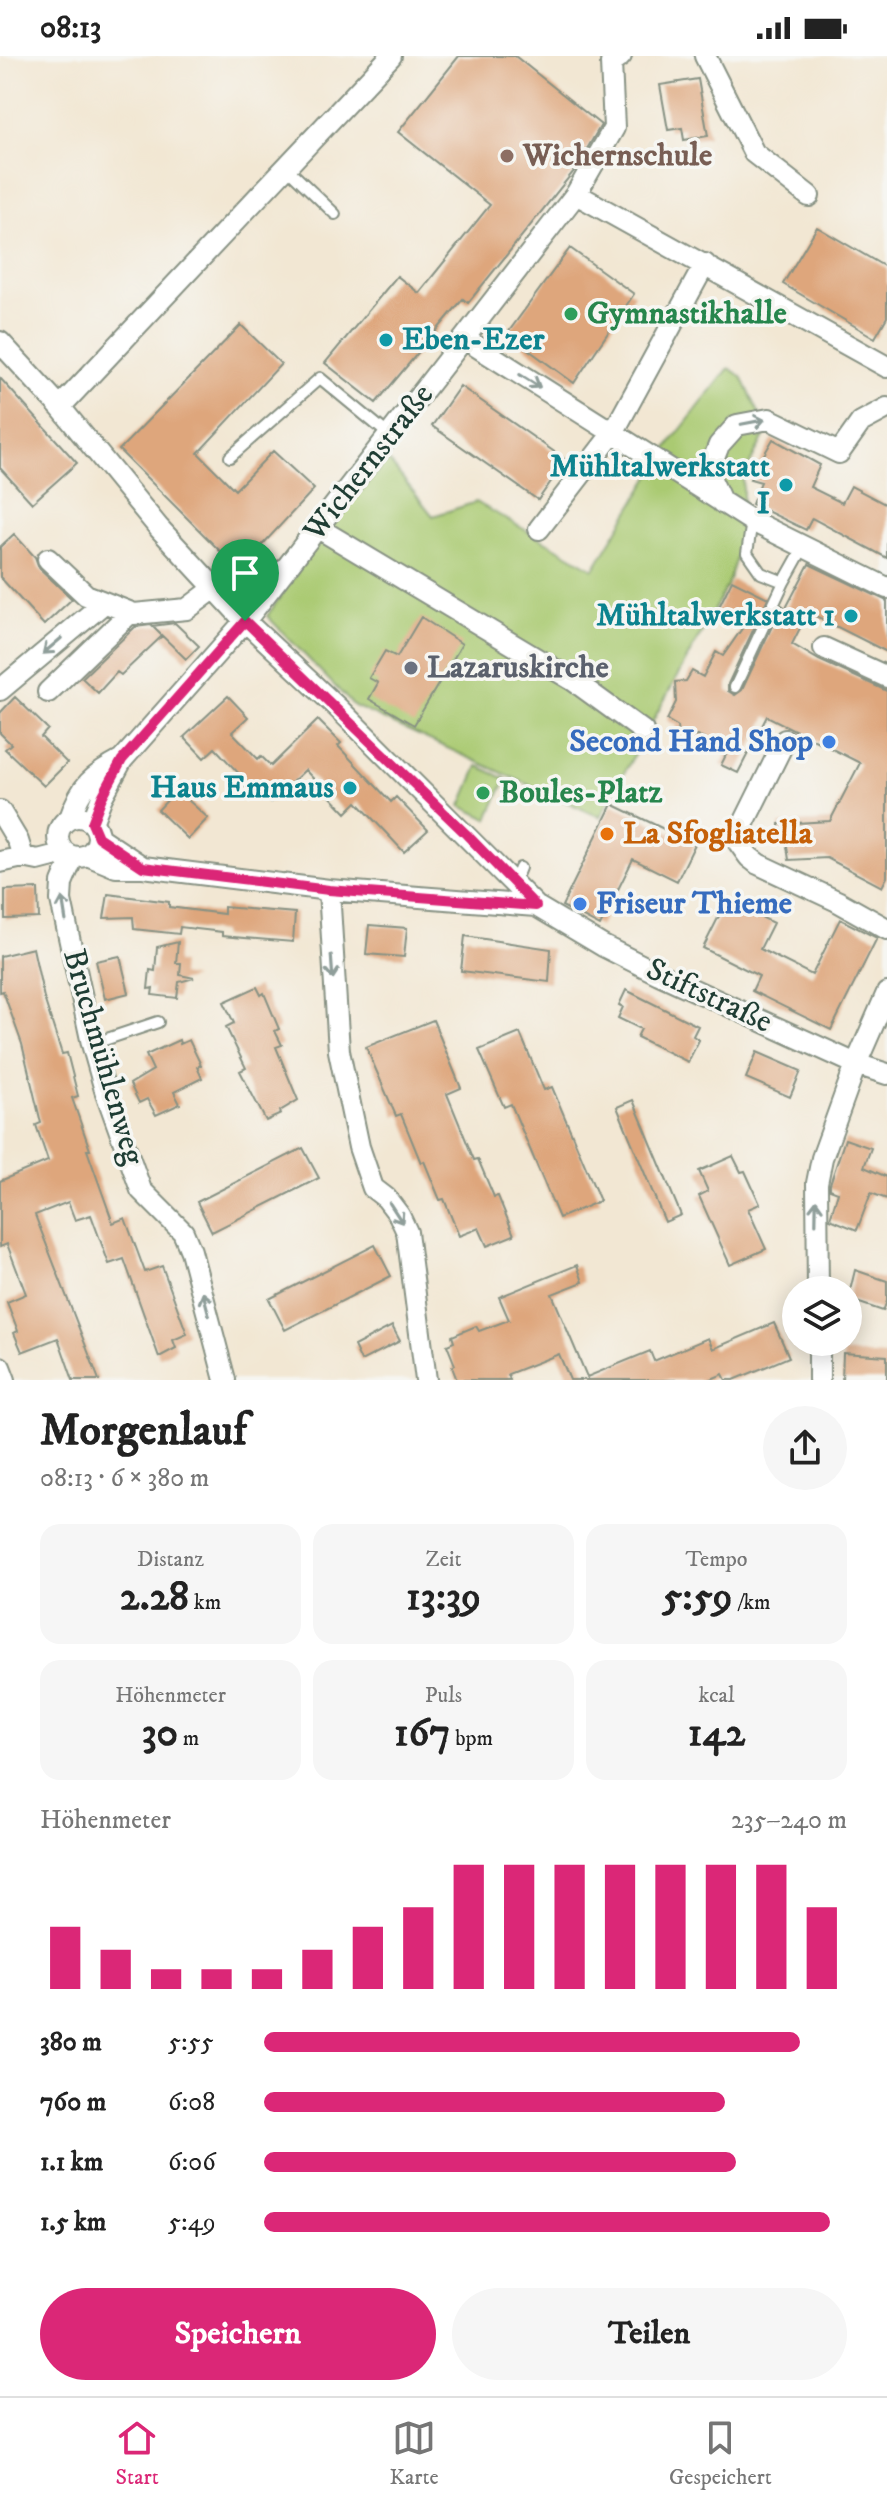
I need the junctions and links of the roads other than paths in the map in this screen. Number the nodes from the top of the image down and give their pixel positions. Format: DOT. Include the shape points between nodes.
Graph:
graph roads {
  1 [pos="391,56"];
  2 [pos="705,56"];
  3 [pos="612,58"];
  4 [pos="287,168"];
  5 [pos="576,194"];
  6 [pos="809,196"];
  7 [pos="335,214"];
  8 [pos="705,264"];
  9 [pos="465,339"];
  10 [pos="0,342"];
  11 [pos="887,367"];
  12 [pos="60,407"];
  13 [pos="887,408"];
  14 [pos="613,433"];
  15 [pos="389,435"];
  16 [pos="230,457"];
  17 [pos="722,503"];
  18 [pos="752,521"];
  19 [pos="318,528"];
  20 [pos="539,529"];
  21 [pos="803,548"];
  22 [pos="48,559"];
  23 [pos="784,582"];
  24 [pos="215,588"];
  25 [pos="887,588"];
  26 [pos="104,603"];
  27 [pos="130,613"];
  28 [pos="245,621"];
  29 [pos="824,648"];
  30 [pos="887,677"];
  31 [pos="735,687"];
  32 [pos="0,690"];
  33 [pos="48,692"];
  34 [pos="643,731"];
  35 [pos="785,740"];
  36 [pos="122,760"];
  37 [pos="0,811"];
  38 [pos="70,818"];
  39 [pos="95,830"];
  40 [pos="71,851"];
  41 [pos="23,857"];
  42 [pos="0,862"];
  43 [pos="143,867"];
  44 [pos="329,890"];
  45 [pos="536,906"];
  46 [pos="887,929"];
  47 [pos="887,993"];
  48 [pos="158,1022"];
  49 [pos="92,1044"];
  50 [pos="856,1064"];
  51 [pos="887,1074"];
  52 [pos="818,1276"];
  53 [pos="819,1356"];
  54 [pos="0,1367"];
  55 [pos="5,1380"];
  56 [pos="225,1380"];
  57 [pos="426,1380"];
  58 [pos="819,1380"];
  1 -- 4 [label="street"];
  2 -- 6 [label="street" via="754,153"];
  3 -- 5 [label="street, Wichernstraße" via="614,128"];
  4 -- 7 [label="lane"];
  4 -- 12 [label="street"];
  5 -- 8 [label="street"];
  5 -- 9 [label="street, Wichernstraße"];
  8 -- 11 [label="street"];
  8 -- 14 [label="street"];
  9 -- 14 [label="street, one-way"];
  9 -- 15 [label="street, Wichernstraße"];
  10 -- 12 [label="street"];
  12 -- 24 [label="street"];
  17 -- 13 [label="street, one-way" via="708,473 719,445 737,425 769,419 839,453 861,422"];
  14 -- 17 [label="street"];
  14 -- 20 [label="street"];
  15 -- 16 [label="lane" via="320,378"];
  15 -- 19 [label="street, Wichernstraße"];
  17 -- 18 [label="street"];
  18 -- 21 [label="street"];
  18 -- 23 [label="lane" via="747,553 753,565"];
  19 -- 28 [label="street, Wichernstraße"];
  19 -- 34 [label="street" via="574,681"];
  21 -- 23 [label="lane"];
  21 -- 25 [label="street"];
  22 -- 26 [label="street" via="86,595"];
  23 -- 31 [label="lane"];
  24 -- 27 [label="street" via="187,609"];
  24 -- 28 [label="street"];
  26 -- 27 [label="street"];
  26 -- 32 [label="street, one-way"];
  27 -- 33 [label="street"];
  28 -- 36 [label="street, Wichernstraße"];
  28 -- 45 [label="street" via="517,876"];
  29 -- 30 [label="street"];
  35 -- 46 [label="street" via="736,839 758,864"];
  36 -- 38 [label="street, Wichernstraße" via="94,775"];
  36 -- 39 [label="street, Wichernstraße" via="102,797"];
  37 -- 41 [label="street"];
  38 -- 39 [label="street" via="86,818"];
  38 -- 40 [label="street" via="59,829"];
  39 -- 40 [label="street" via="93,850"];
  39 -- 43 [label="street"];
  40 -- 41 [label="street" via="35,848"];
  40 -- 43 [label="street" via="116,867"];
  49 -- 40 [label="street, Bruchmühlenweg, one-way" via="61,900"];
  41 -- 42 [label="street"];
  43 -- 44 [label="street"];
  44 -- 45 [label="street"];
  44 -- 57 [label="street, one-way" via="339,1051 365,1169 407,1232"];
  45 -- 50 [label="street, Stiftstraße" via="659,974"];
  47 -- 50 [label="street"];
  48 -- 49 [label="lane"];
  56 -- 49 [label="street, Bruchmühlenweg, one-way" via="191,1251 183,1232 141,1190"];
  50 -- 51 [label="street, Stiftstraße"];
  52 -- 50 [label="street, one-way" via="817,1183"];
  53 -- 58 [label="street"];
  54 -- 55 [label="street"];
}
